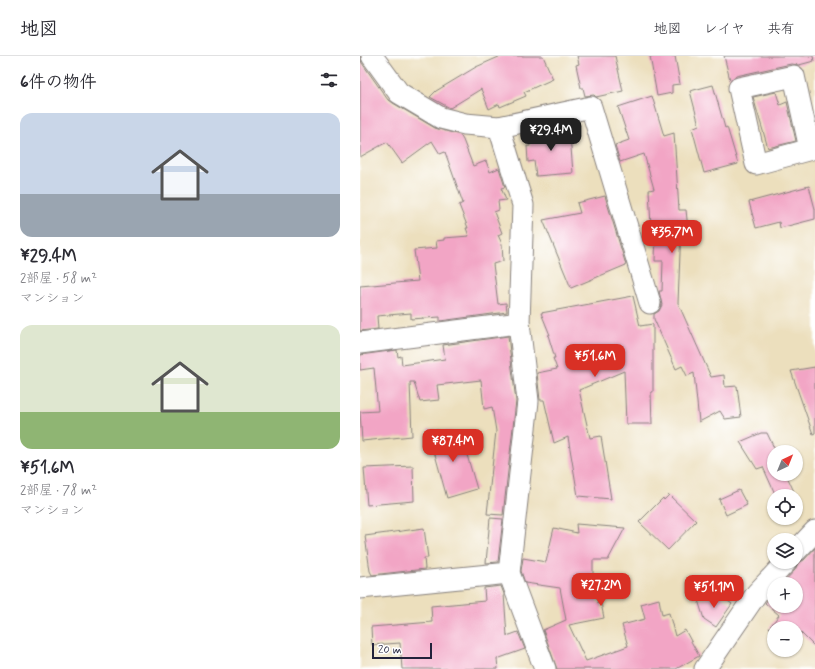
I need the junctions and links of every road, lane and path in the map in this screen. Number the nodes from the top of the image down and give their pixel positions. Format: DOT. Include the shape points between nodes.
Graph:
graph roads {
  1 [pos="372,56"];
  2 [pos="499,127"];
  3 [pos="812,148"];
  4 [pos="650,303"];
  5 [pos="519,323"];
  6 [pos="360,343"];
  7 [pos="815,531"];
  8 [pos="803,544"];
  9 [pos="779,569"];
  10 [pos="509,573"];
  11 [pos="360,588"];
  12 [pos="545,669"];
  13 [pos="705,669"];
  1 -- 2 [label="street" via="399,93 441,118 465,124"];
  2 -- 4 [label="street" via="591,107"];
  2 -- 5 [label="street" via="523,205"];
  3 -- 3 [label="street" via="756,164 739,88 794,76"];
  5 -- 6 [label="street"];
  5 -- 10 [label="street" via="528,401"];
  7 -- 8 [label="street"];
  9 -- 13 [label="street" via="757,593"];
  10 -- 11 [label="street"];
  10 -- 12 [label="street"];
}
